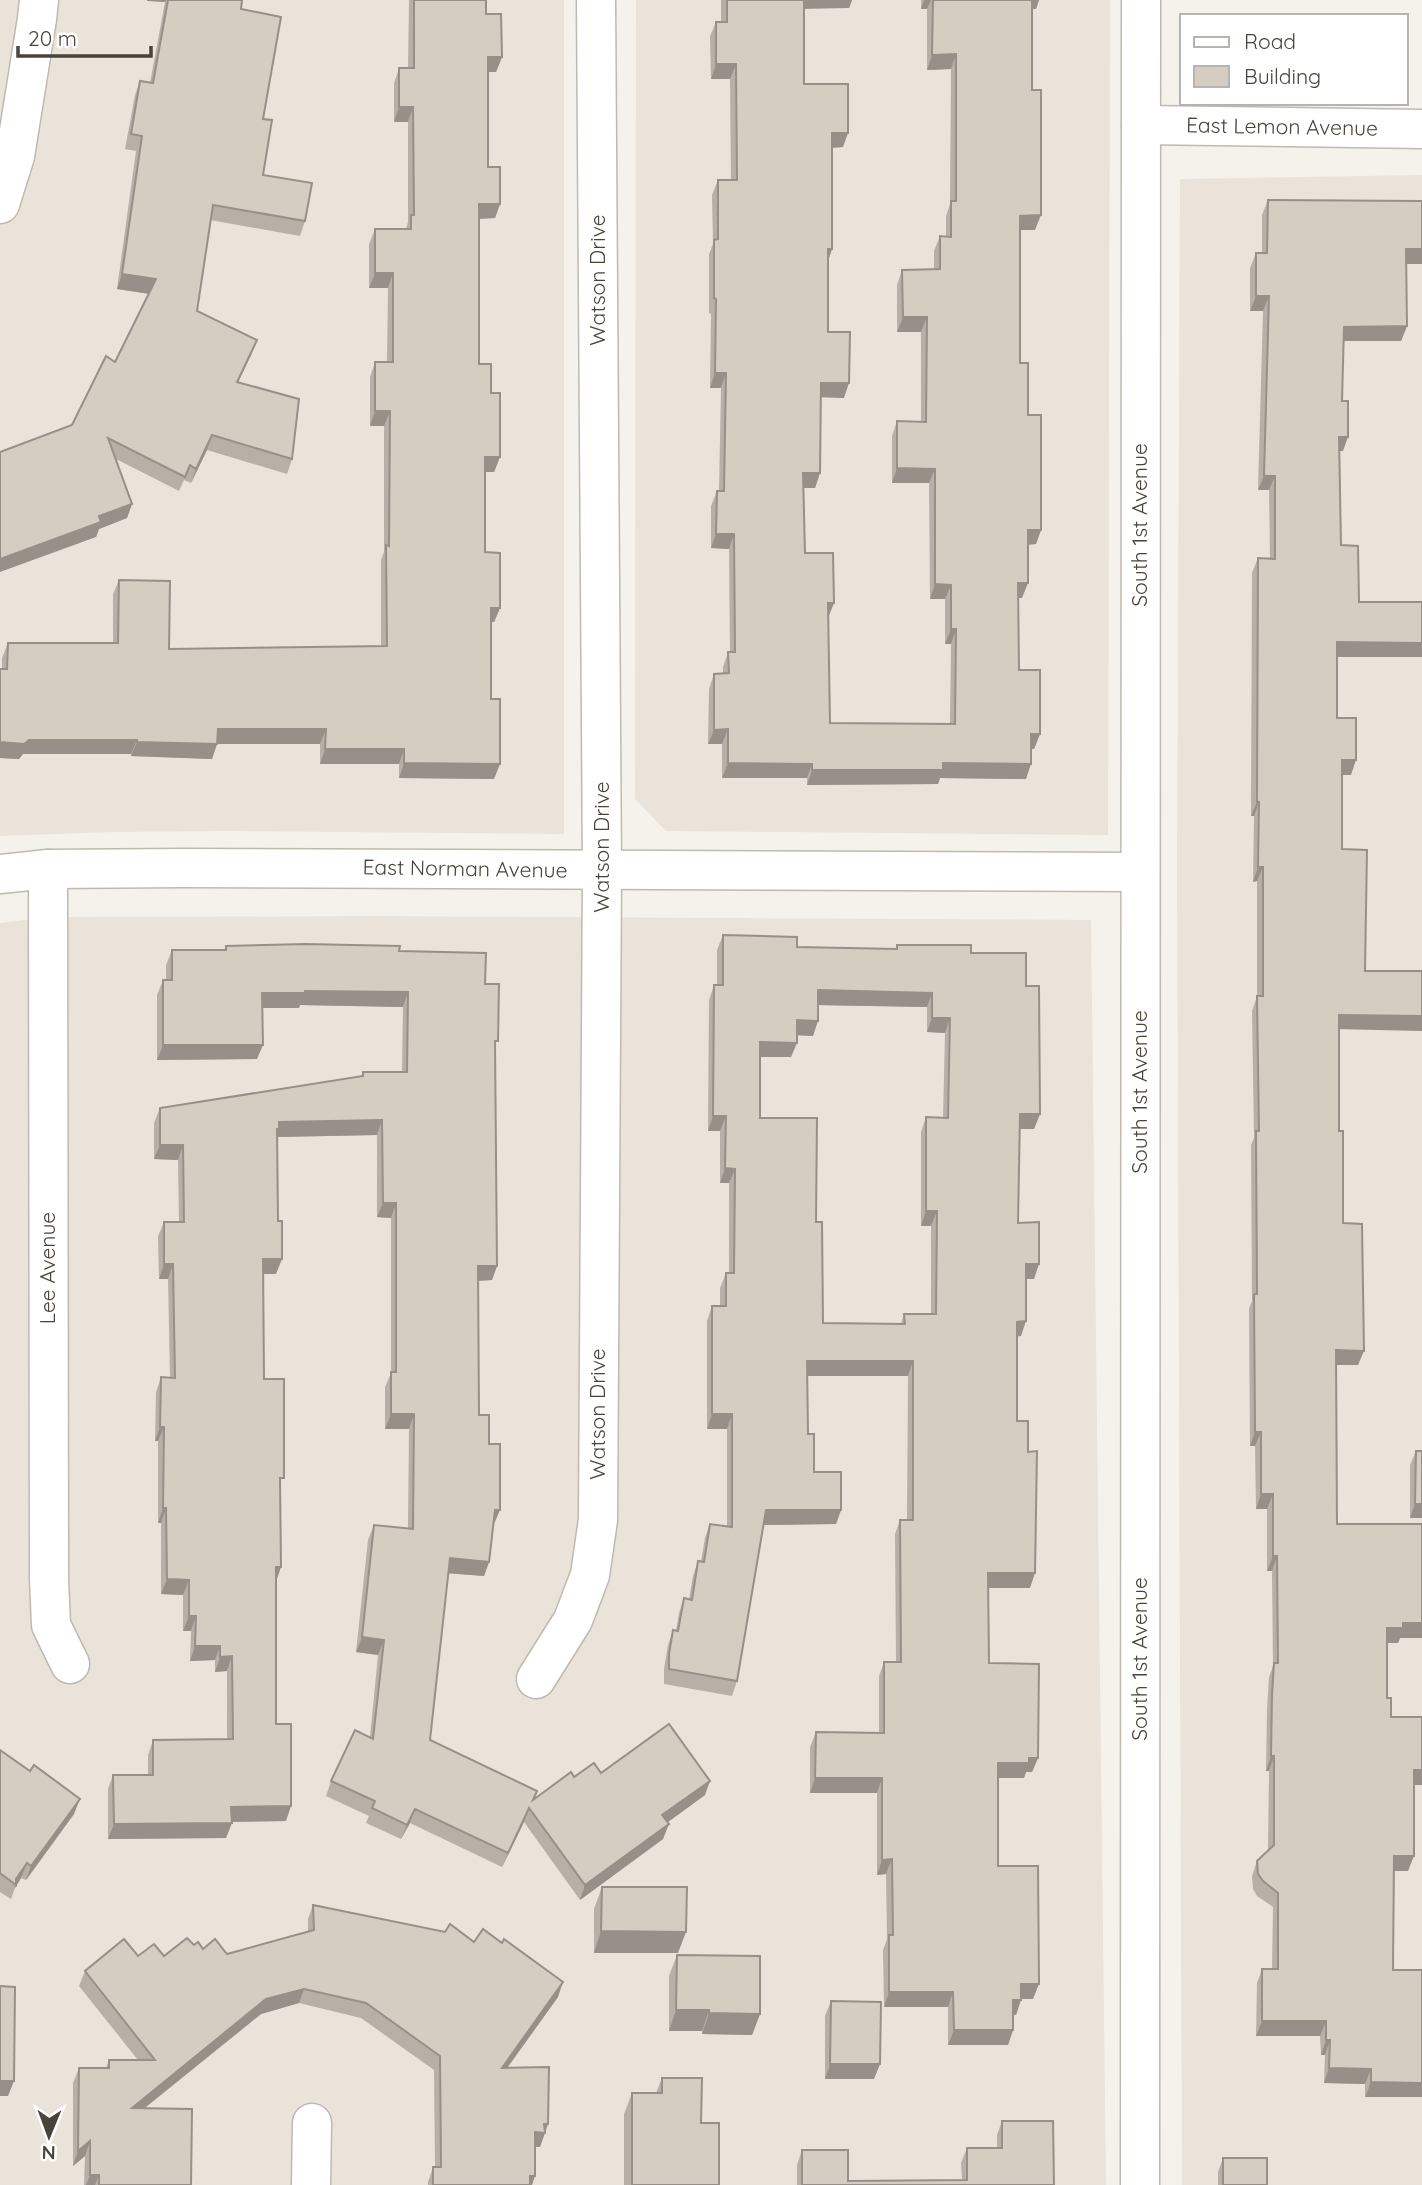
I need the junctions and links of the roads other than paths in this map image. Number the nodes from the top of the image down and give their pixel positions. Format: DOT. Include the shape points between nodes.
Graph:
graph roads {
  1 [pos="39,0"];
  2 [pos="596,0"];
  3 [pos="1142,0"];
  4 [pos="1141,125"];
  5 [pos="1422,128"];
  6 [pos="0,204"];
  7 [pos="48,869"];
  8 [pos="602,871"];
  9 [pos="1140,872"];
  10 [pos="0,874"];
  11 [pos="70,1664"];
  12 [pos="536,1679"];
  13 [pos="312,2123"];
  14 [pos="311,2185"];
  15 [pos="1140,2185"];
  1 -- 6 [label="street" via="15,156"];
  2 -- 8 [label="street, Watson Drive"];
  3 -- 4 [label="street, South 1st Avenue"];
  4 -- 5 [label="street, East Lemon Avenue"];
  4 -- 9 [label="street, South 1st Avenue"];
  7 -- 8 [label="street, East Norman Avenue"];
  7 -- 10 [label="street, East Norman Avenue"];
  7 -- 11 [label="street, Lee Avenue" via="49,1579 51,1625"];
  8 -- 9 [label="street, East Norman Avenue"];
  8 -- 12 [label="street, Watson Drive" via="598,1520 590,1575 573,1620"];
  9 -- 15 [label="street, South 1st Avenue"];
  13 -- 14 [label="street"];
}
